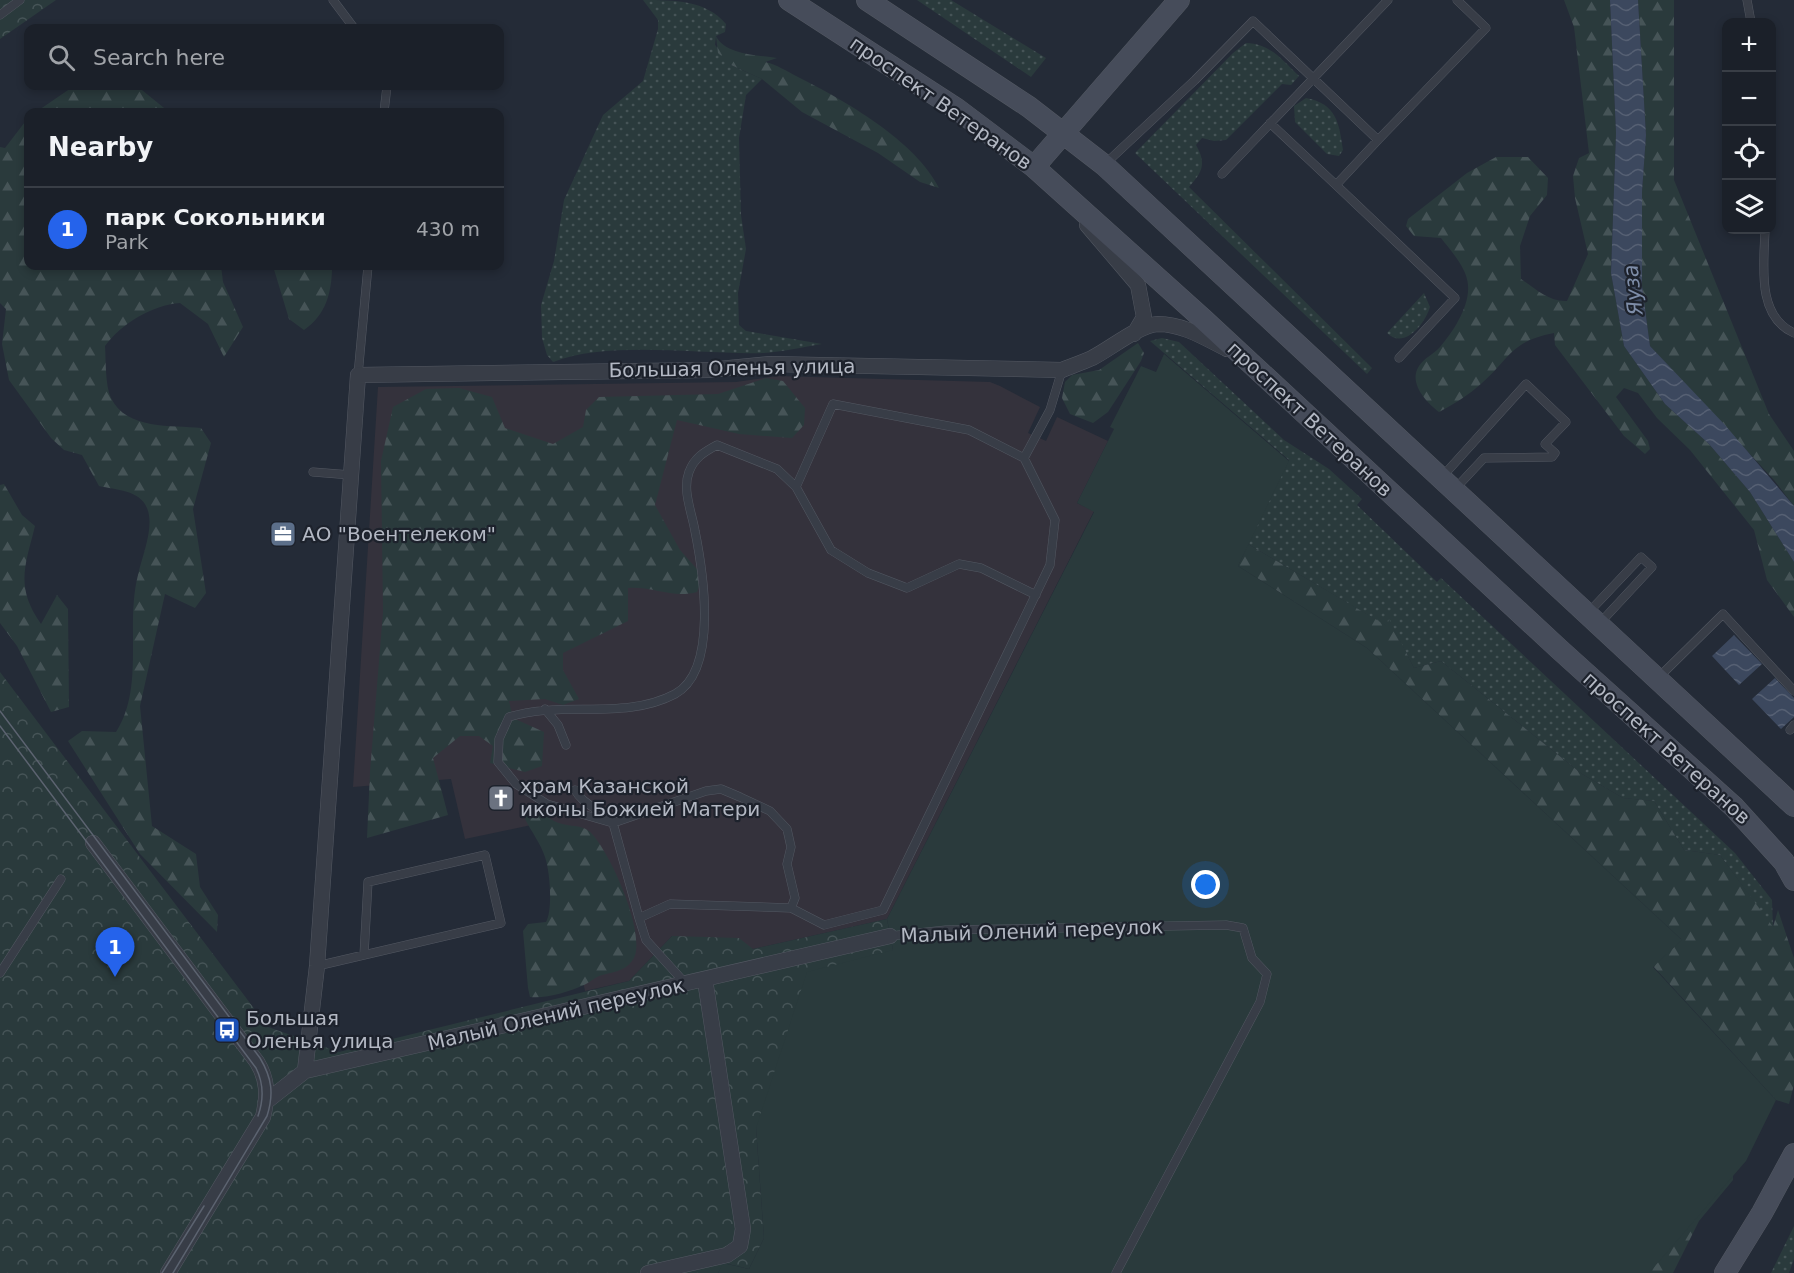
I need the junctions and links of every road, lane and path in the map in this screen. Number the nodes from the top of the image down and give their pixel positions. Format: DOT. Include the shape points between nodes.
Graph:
graph roads {
  1 [pos="20,0"];
  2 [pos="333,0"];
  3 [pos="789,0"];
  4 [pos="867,0"];
  5 [pos="1179,0"];
  6 [pos="1388,0"];
  7 [pos="1457,0"];
  8 [pos="1746,0"];
  9 [pos="0,15"];
  10 [pos="1750,18"];
  11 [pos="351,24"];
  12 [pos="1313,78"];
  13 [pos="387,90"];
  14 [pos="384,108"];
  15 [pos="1270,123"];
  16 [pos="1064,132"];
  17 [pos="1378,140"];
  18 [pos="1104,165"];
  19 [pos="1040,172"];
  20 [pos="1221,174"];
  21 [pos="1336,185"];
  22 [pos="1765,234"];
  23 [pos="368,270"];
  24 [pos="1794,333"];
  25 [pos="1134,334"];
  26 [pos="1242,357"];
  27 [pos="1399,358"];
  28 [pos="1062,370"];
  29 [pos="358,375"];
  30 [pos="1024,458"];
  31 [pos="313,472"];
  32 [pos="351,475"];
  33 [pos="1448,484"];
  34 [pos="795,487"];
  35 [pos="1036,595"];
  36 [pos="1592,620"];
  37 [pos="1656,681"];
  38 [pos="1794,691"];
  39 [pos="545,709"];
  40 [pos="566,745"];
  41 [pos="575,790"];
  42 [pos="1794,806"];
  43 [pos="613,823"];
  44 [pos="93,843"];
  45 [pos="61,879"];
  46 [pos="1794,880"];
  47 [pos="791,908"];
  48 [pos="639,918"];
  49 [pos="890,936"];
  50 [pos="364,955"];
  51 [pos="317,966"];
  52 [pos="0,973"];
  53 [pos="705,980"];
  54 [pos="686,984"];
  55 [pos="305,1071"];
  56 [pos="267,1101"];
  57 [pos="1794,1154"];
  58 [pos="168,1273"];
  59 [pos="648,1273"];
  60 [pos="1116,1273"];
  61 [pos="1725,1273"];
  1 -- 9 [label="lane"];
  2 -- 11 [label="lane"];
  3 -- 19 [label="main road, проспект Ветеранов" via="957,110"];
  4 -- 16 [label="main road"];
  5 -- 16 [label="main road"];
  6 -- 12 [label="lane"];
  7 -- 17 [label="lane" via="1486,27"];
  8 -- 10 [label="lane"];
  12 -- 15 [label="lane"];
  12 -- 17 [label="lane"];
  12 -- 18 [label="lane" via="1253,21"];
  13 -- 14 [label="lane"];
  15 -- 20 [label="lane"];
  15 -- 21 [label="lane"];
  16 -- 18 [label="main road"];
  16 -- 19 [label="main road"];
  17 -- 21 [label="lane"];
  18 -- 33 [label="main road"];
  19 -- 25 [label="street" via="1138,285 1144,317"];
  19 -- 26 [label="main road, проспект Ветеранов"];
  21 -- 27 [label="lane" via="1455,298"];
  22 -- 24 [label="lane" via="1763,273 1768,304 1778,325"];
  23 -- 29 [label="lane"];
  25 -- 26 [label="street, Большая Оленья улица" via="1156,324 1177,326"];
  25 -- 28 [label="street, Большая Оленья улица" via="1093,358"];
  26 -- 46 [label="main road, проспект Ветеранов" via="1734,807 1784,862"];
  28 -- 29 [label="street, Большая Оленья улица" via="770,364 709,370"];
  28 -- 30 [label="lane" via="1050,410"];
  29 -- 32 [label="street"];
  30 -- 34 [label="lane" via="969,430 833,404"];
  30 -- 35 [label="lane" via="1055,520 1050,565"];
  31 -- 32 [label="lane"];
  32 -- 51 [label="street"];
  33 -- 33 [label="lane" via="1484,458 1552,457 1555,453 1545,444 1566,422 1526,384"];
  33 -- 36 [label="main road"];
  34 -- 35 [label="lane" via="831,550 867,573 907,588 959,564 981,568"];
  34 -- 39 [label="lane" via="777,468 743,453 717,445 699,455 688,474 687,495 702,571 706,617 697,669 677,692 656,702 623,708"];
  35 -- 47 [label="lane" via="884,909 824,925"];
  36 -- 36 [label="lane" via="1653,567 1641,557"];
  36 -- 37 [label="main road"];
  37 -- 38 [label="lane" via="1723,614"];
  37 -- 42 [label="main road"];
  39 -- 40 [label="lane" via="558,725"];
  39 -- 43 [label="lane" via="510,717 499,740 498,762 516,784 547,804"];
  41 -- 43 [label="lane"];
  43 -- 47 [label="lane" via="721,789 760,806 787,829 791,848 787,864 795,898"];
  43 -- 48 [label="lane"];
  44 -- 56 [label="street" via="257,1062 265,1078"];
  45 -- 52 [label="lane"];
  47 -- 48 [label="lane" via="670,904"];
  48 -- 54 [label="lane" via="646,940"];
  49 -- 53 [label="street, Малый Олений переулок"];
  49 -- 60 [label="lane, Малый Олений переулок" via="946,930 1226,924 1243,928 1252,958 1267,974 1260,1002"];
  50 -- 50 [label="lane" via="501,923 485,855 368,882"];
  50 -- 51 [label="lane"];
  51 -- 55 [label="street"];
  53 -- 54 [label="street, Малый Олений переулок"];
  53 -- 59 [label="street" via="743,1229 740,1246 727,1255"];
  54 -- 55 [label="street, Малый Олений переулок"];
  55 -- 56 [label="street"];
  56 -- 58 [label="street" via="251,1140"];
  57 -- 61 [label="main road"];
}
